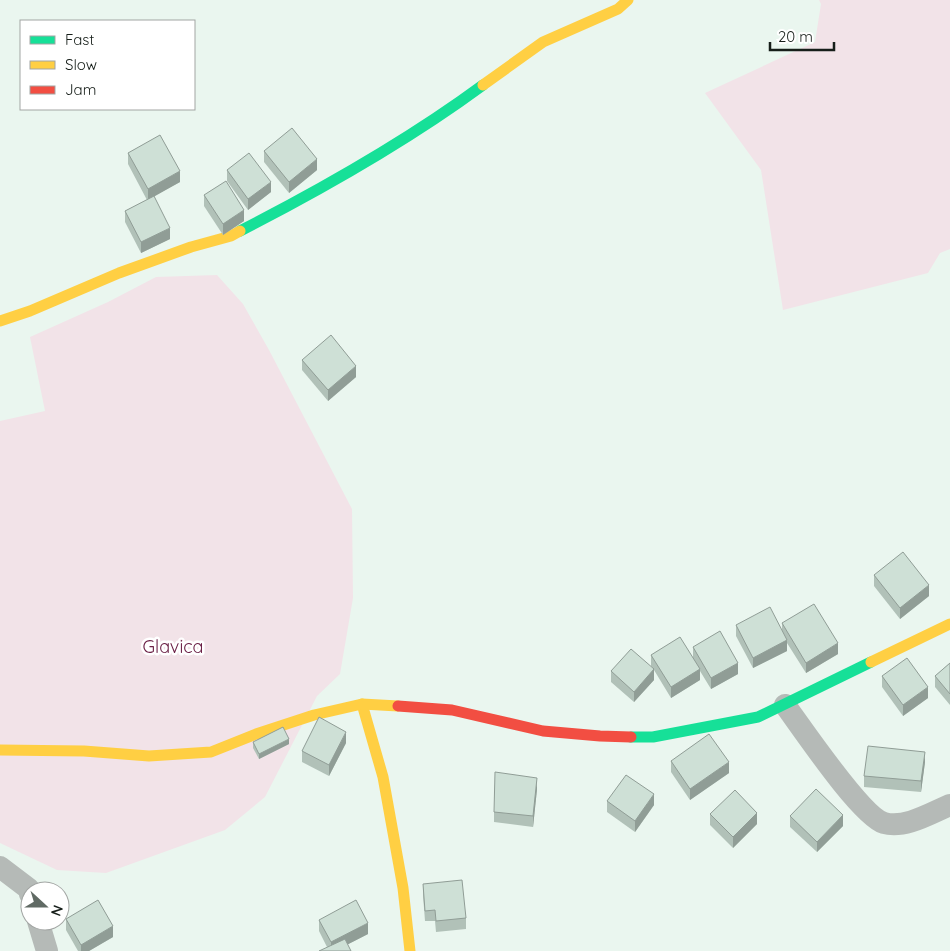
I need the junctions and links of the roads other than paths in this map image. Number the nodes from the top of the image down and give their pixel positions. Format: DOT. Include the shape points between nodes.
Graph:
graph roads {
  1 [pos="628,0"];
  2 [pos="0,321"];
  3 [pos="950,624"];
  4 [pos="362,704"];
  5 [pos="784,706"];
  6 [pos="0,750"];
  7 [pos="950,805"];
  8 [pos="0,867"];
  9 [pos="20,882"];
  10 [pos="41,931"];
  11 [pos="47,951"];
  12 [pos="410,951"];
  1 -- 2 [label="street" via="618,9 543,42 441,116 311,195 232,236 119,273 30,312"];
  3 -- 5 [label="street"];
  4 -- 5 [label="street" via="452,710 543,731 654,737 758,717"];
  4 -- 6 [label="street" via="314,715 211,752 149,756"];
  4 -- 12 [label="street" via="384,777"];
  5 -- 7 [label="street" via="855,799 884,823 907,823"];
  8 -- 9 [label="street"];
  10 -- 11 [label="street"];
}
